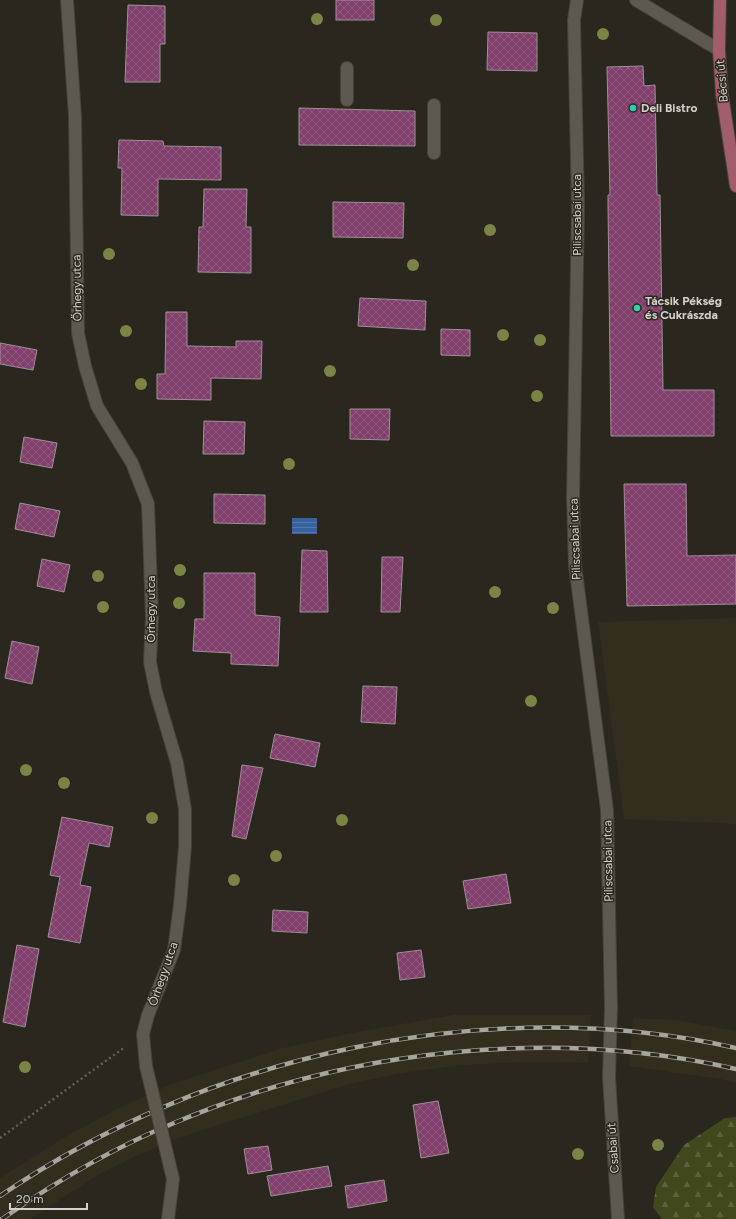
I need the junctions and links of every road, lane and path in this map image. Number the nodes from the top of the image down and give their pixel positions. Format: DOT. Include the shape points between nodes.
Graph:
graph roads {
  1 [pos="67,0"];
  2 [pos="577,0"];
  3 [pos="636,0"];
  4 [pos="720,0"];
  5 [pos="719,50"];
  6 [pos="347,68"];
  7 [pos="346,100"];
  8 [pos="434,105"];
  9 [pos="434,153"];
  10 [pos="736,186"];
  11 [pos="143,1034"];
  12 [pos="609,1077"];
  13 [pos="0,1138"];
  14 [pos="168,1219"];
  15 [pos="618,1219"];
  1 -- 11 [label="street, Őrhegy utca" via="74,110 78,333 84,366 98,406 132,463 148,504 152,611 150,662 177,763 185,809 185,847 174,950"];
  2 -- 12 [label="street, Piliscsabai utca" via="574,20 578,206 574,543 577,589 607,810 611,1008"];
  3 -- 5 [label="street"];
  4 -- 5 [label="main road, Bécsi út"];
  5 -- 10 [label="main road, Bécsi út" via="722,94"];
  6 -- 7 [label="street"];
  8 -- 9 [label="street"];
  11 -- 13 [label="path"];
  11 -- 14 [label="street, Őrhegy utca, bridge" via="146,1066 173,1179"];
  12 -- 15 [label="street, Csabai út"];
}
